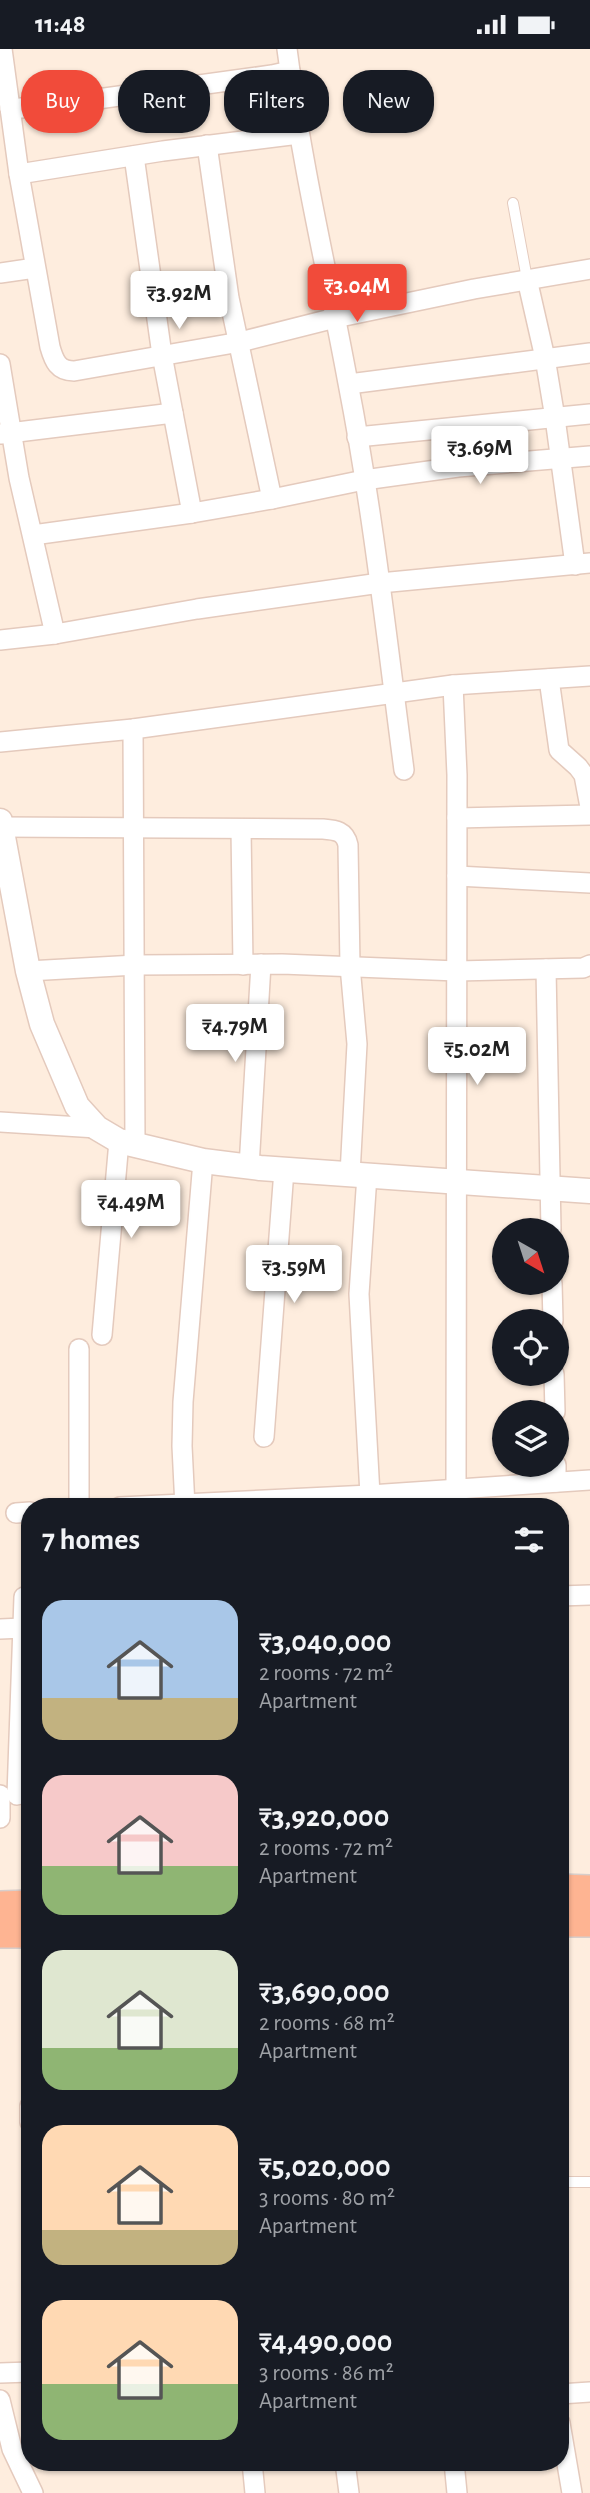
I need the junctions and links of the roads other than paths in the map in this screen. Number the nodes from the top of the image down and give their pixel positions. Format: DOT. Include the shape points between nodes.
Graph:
graph roads {
  1 [pos="2,49"];
  2 [pos="287,49"];
  3 [pos="290,70"];
  4 [pos="224,82"];
  5 [pos="10,109"];
  6 [pos="299,134"];
  7 [pos="207,145"];
  8 [pos="134,156"];
  9 [pos="19,174"];
  10 [pos="513,203"];
  11 [pos="35,268"];
  12 [pos="590,269"];
  13 [pos="0,273"];
  14 [pos="527,279"];
  15 [pos="335,318"];
  16 [pos="240,342"];
  17 [pos="590,353"];
  18 [pos="162,355"];
  19 [pos="545,358"];
  20 [pos="0,364"];
  21 [pos="349,384"];
  22 [pos="173,413"];
  23 [pos="590,414"];
  24 [pos="555,418"];
  25 [pos="6,433"];
  26 [pos="357,437"];
  27 [pos="590,456"];
  28 [pos="560,460"];
  29 [pos="364,480"];
  30 [pos="272,499"];
  31 [pos="192,513"];
  32 [pos="33,535"];
  33 [pos="583,564"];
  34 [pos="380,583"];
  35 [pos="55,634"];
  36 [pos="0,640"];
  37 [pos="590,676"];
  38 [pos="549,679"];
  39 [pos="453,685"];
  40 [pos="394,693"];
  41 [pos="133,729"];
  42 [pos="0,742"];
  43 [pos="404,770"];
  44 [pos="590,807"];
  45 [pos="590,815"];
  46 [pos="457,818"];
  47 [pos="1,825"];
  48 [pos="134,826"];
  49 [pos="241,829"];
  50 [pos="457,876"];
  51 [pos="590,883"];
  52 [pos="252,964"];
  53 [pos="136,965"];
  54 [pos="590,965"];
  55 [pos="350,967"];
  56 [pos="547,969"];
  57 [pos="28,971"];
  58 [pos="457,971"];
  59 [pos="0,1122"];
  60 [pos="97,1128"];
  61 [pos="127,1143"];
  62 [pos="203,1161"];
  63 [pos="249,1167"];
  64 [pos="284,1170"];
  65 [pos="358,1175"];
  66 [pos="456,1182"];
  67 [pos="549,1189"];
  68 [pos="590,1191"];
  69 [pos="550,1218"];
  70 [pos="102,1335"];
  71 [pos="79,1349"];
  72 [pos="264,1437"];
  73 [pos="569,1476"];
  74 [pos="536,1477"];
  75 [pos="590,1480"];
  76 [pos="456,1489"];
  77 [pos="370,1495"];
  78 [pos="79,1498"];
  79 [pos="185,1498"];
  80 [pos="320,1498"];
  81 [pos="590,1595"];
  82 [pos="569,1596"];
  83 [pos="21,1628"];
  84 [pos="0,1629"];
  85 [pos="21,1658"];
  86 [pos="12,1795"];
  87 [pos="0,1818"];
  88 [pos="569,1892"];
  89 [pos="590,1892"];
  90 [pos="21,1907"];
  91 [pos="0,1908"];
  92 [pos="569,1920"];
  93 [pos="590,1920"];
  94 [pos="0,1931"];
  95 [pos="21,1931"];
  96 [pos="569,2182"];
  97 [pos="590,2182"];
  98 [pos="21,2372"];
  99 [pos="0,2373"];
  100 [pos="590,2392"];
  101 [pos="569,2393"];
  102 [pos="0,2394"];
  103 [pos="0,2400"];
  104 [pos="21,2468"];
  105 [pos="22,2471"];
  106 [pos="253,2471"];
  107 [pos="346,2471"];
  108 [pos="455,2471"];
  109 [pos="568,2471"];
  110 [pos="33,2493"];
  111 [pos="255,2493"];
  112 [pos="349,2493"];
  113 [pos="457,2493"];
  114 [pos="572,2493"];
  1 -- 5 [label="street"];
  2 -- 3 [label="street"];
  4 -- 5 [label="street"];
  5 -- 9 [label="street"];
  6 -- 7 [label="street"];
  6 -- 15 [label="street"];
  7 -- 8 [label="street"];
  7 -- 16 [label="street" via="223,263"];
  8 -- 9 [label="street"];
  8 -- 18 [label="street"];
  9 -- 11 [label="street"];
  10 -- 14 [label="lane"];
  11 -- 13 [label="street"];
  11 -- 18 [label="street" via="52,357 63,370"];
  12 -- 14 [label="street"];
  14 -- 15 [label="street"];
  14 -- 19 [label="street"];
  15 -- 16 [label="street"];
  15 -- 21 [label="street"];
  16 -- 18 [label="street"];
  16 -- 30 [label="street"];
  17 -- 19 [label="street"];
  18 -- 22 [label="street"];
  19 -- 21 [label="street"];
  19 -- 24 [label="street"];
  20 -- 25 [label="street"];
  21 -- 26 [label="street"];
  22 -- 25 [label="street"];
  22 -- 31 [label="street"];
  23 -- 24 [label="street"];
  24 -- 26 [label="street"];
  24 -- 28 [label="street"];
  25 -- 32 [label="street"];
  26 -- 29 [label="street"];
  27 -- 28 [label="street"];
  28 -- 29 [label="street"];
  28 -- 33 [label="street"];
  29 -- 30 [label="street"];
  29 -- 34 [label="street"];
  30 -- 31 [label="street"];
  31 -- 32 [label="street"];
  32 -- 35 [label="street"];
  33 -- 34 [label="street"];
  34 -- 35 [label="street"];
  34 -- 40 [label="street"];
  35 -- 36 [label="street"];
  37 -- 38 [label="street"];
  38 -- 39 [label="street"];
  38 -- 44 [label="street" via="559,750 584,775"];
  39 -- 40 [label="street"];
  39 -- 46 [label="street"];
  40 -- 41 [label="street"];
  40 -- 43 [label="street"];
  41 -- 42 [label="street"];
  41 -- 48 [label="street"];
  45 -- 46 [label="street"];
  46 -- 50 [label="street"];
  47 -- 48 [label="street"];
  47 -- 57 [label="street"];
  48 -- 49 [label="street"];
  48 -- 53 [label="street"];
  49 -- 52 [label="street"];
  49 -- 55 [label="street" via="332,830 344,835 348,845"];
  50 -- 51 [label="street"];
  50 -- 58 [label="street"];
  52 -- 53 [label="street"];
  52 -- 55 [label="street"];
  52 -- 63 [label="street"];
  53 -- 57 [label="street"];
  53 -- 61 [label="street"];
  54 -- 56 [label="street"];
  55 -- 58 [label="street"];
  55 -- 65 [label="street" via="357,1044"];
  56 -- 58 [label="street"];
  56 -- 67 [label="street"];
  57 -- 60 [label="street" via="41,1024 77,1106"];
  58 -- 66 [label="street"];
  59 -- 60 [label="street"];
  60 -- 61 [label="street"];
  61 -- 62 [label="street"];
  61 -- 70 [label="street"];
  62 -- 63 [label="street"];
  62 -- 79 [label="street" via="183,1402"];
  63 -- 64 [label="street"];
  64 -- 65 [label="street"];
  64 -- 72 [label="street"];
  65 -- 66 [label="street"];
  65 -- 77 [label="street"];
  66 -- 67 [label="street"];
  66 -- 76 [label="street"];
  67 -- 68 [label="street"];
  67 -- 69 [label="street"];
  71 -- 78 [label="street"];
  73 -- 75 [label="street"];
  74 -- 76 [label="street"];
  76 -- 77 [label="street"];
  77 -- 80 [label="street"];
  81 -- 82 [label="street"];
  83 -- 84 [label="street"];
  85 -- 86 [label="street"];
  86 -- 87 [label="street"];
  88 -- 89 [label="highway"];
  90 -- 91 [label="highway"];
  92 -- 93 [label="highway"];
  94 -- 95 [label="highway"];
  96 -- 97 [label="lane"];
  98 -- 99 [label="street"];
  100 -- 101 [label="street"];
  102 -- 103 [label="street"];
  103 -- 104 [label="street"];
  105 -- 110 [label="street"];
  106 -- 111 [label="street"];
  107 -- 112 [label="street"];
  108 -- 113 [label="street"];
  109 -- 114 [label="street"];
}
